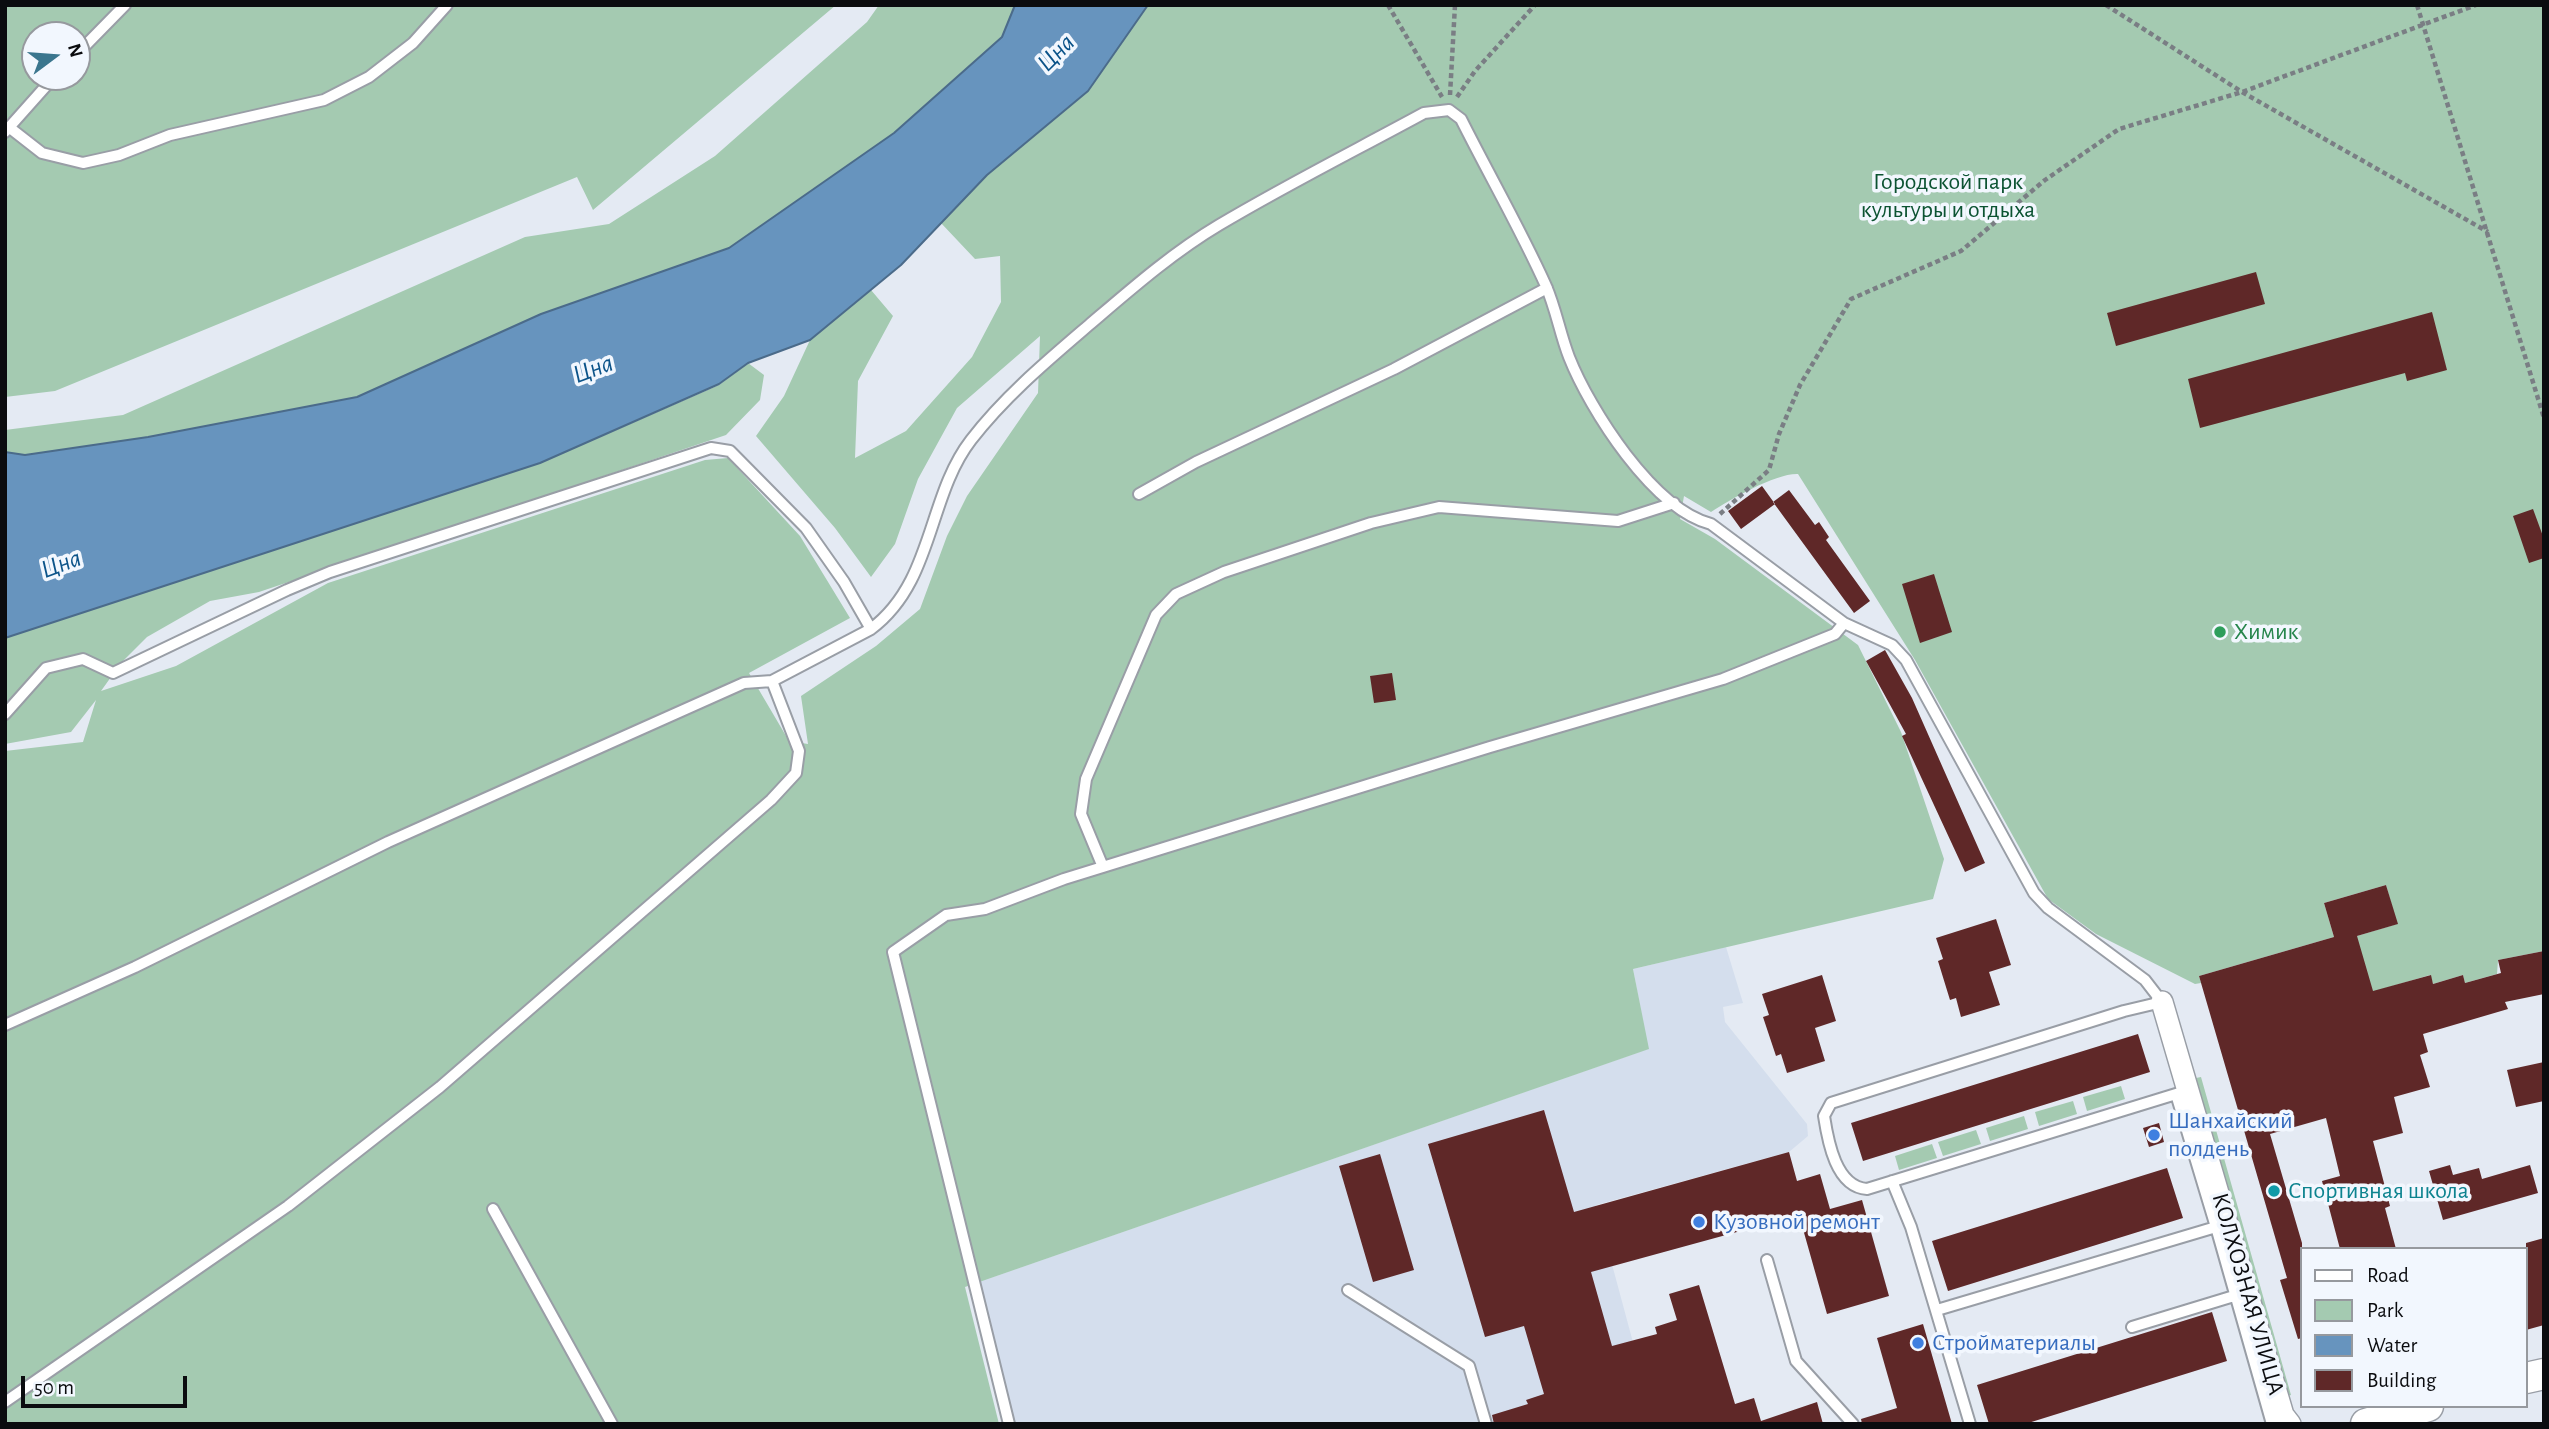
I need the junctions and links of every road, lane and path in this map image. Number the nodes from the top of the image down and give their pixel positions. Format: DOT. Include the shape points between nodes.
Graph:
graph roads {
  1 [pos="125,5"];
  2 [pos="447,5"];
  3 [pos="1388,5"];
  4 [pos="1455,5"];
  5 [pos="1535,5"];
  6 [pos="2106,5"];
  7 [pos="2417,5"];
  8 [pos="2476,5"];
  9 [pos="2424,22"];
  10 [pos="91,40"];
  11 [pos="42,91"];
  12 [pos="2242,92"];
  13 [pos="1449,110"];
  14 [pos="7,130"];
  15 [pos="2488,232"];
  16 [pos="1547,288"];
  17 [pos="2544,418"];
  18 [pos="1139,494"];
  19 [pos="1674,503"];
  20 [pos="1711,524"];
  21 [pos="1844,623"];
  22 [pos="871,629"];
  23 [pos="772,681"];
  24 [pos="5,713"];
  25 [pos="1103,867"];
  26 [pos="2162,1002"];
  27 [pos="5,1025"];
  28 [pos="2182,1092"];
  29 [pos="1892,1181"];
  30 [pos="493,1209"];
  31 [pos="2216,1227"];
  32 [pos="1767,1260"];
  33 [pos="1348,1290"];
  34 [pos="2234,1296"];
  35 [pos="1937,1310"];
  36 [pos="2132,1327"];
  37 [pos="5,1402"];
  38 [pos="2418,1408"];
  39 [pos="2370,1418"];
  40 [pos="607,1422"];
  41 [pos="1009,1424"];
  42 [pos="1486,1424"];
  43 [pos="1853,1424"];
  44 [pos="1970,1424"];
  45 [pos="2272,1424"];
  46 [pos="2290,1424"];
  1 -- 10 [label="lane"];
  2 -- 14 [label="lane" via="413,43 369,77 324,100 170,135 83,163 41,153"];
  3 -- 13 [label="path"];
  4 -- 13 [label="path"];
  5 -- 13 [label="path" via="1475,71"];
  6 -- 12 [label="path"];
  7 -- 9 [label="path"];
  8 -- 9 [label="path"];
  9 -- 12 [label="path"];
  9 -- 15 [label="path"];
  11 -- 14 [label="lane"];
  12 -- 15 [label="path"];
  12 -- 20 [label="path" via="2119,129 2045,180 1961,251 1851,299 1800,385 1769,470"];
  13 -- 16 [label="lane" via="1461,119"];
  13 -- 22 [label="lane" via="1424,113 1218,225 1138,283 1024,380 970,442 951,476 932,535 905,592 888,617"];
  15 -- 17 [label="path"];
  16 -- 18 [label="lane"];
  16 -- 19 [label="lane" via="1586,398 1632,463"];
  19 -- 20 [label="lane" via="1695,520"];
  19 -- 25 [label="lane" via="1618,521 1440,507 1359,527 1224,572 1176,594 1156,615 1086,779 1081,814"];
  20 -- 21 [label="lane"];
  21 -- 25 [label="lane" via="1835,634 1723,679"];
  21 -- 26 [label="lane" via="1892,645 1906,660 2034,893 2145,980"];
  22 -- 23 [label="lane"];
  22 -- 24 [label="lane" via="806,528 730,451 711,448 330,572 113,673 83,659 46,668"];
  23 -- 27 [label="lane" via="744,683 401,836 135,967"];
  23 -- 37 [label="lane" via="799,751 796,773 771,800 429,1096 288,1206"];
  25 -- 41 [label="lane" via="985,909 946,915 893,952"];
  26 -- 28 [label="street, КОЛХОЗНАЯ УЛИЦА"];
  26 -- 29 [label="lane" via="1831,1103 1824,1116 1827,1138 1846,1182 1867,1189"];
  28 -- 29 [label="lane"];
  28 -- 31 [label="lane"];
  28 -- 46 [label="street, КОЛХОЗНАЯ УЛИЦА" via="2283,1415"];
  29 -- 35 [label="lane"];
  30 -- 40 [label="lane"];
  31 -- 34 [label="lane"];
  31 -- 35 [label="lane"];
  32 -- 43 [label="lane" via="1796,1361"];
  33 -- 42 [label="lane" via="1469,1366"];
  34 -- 36 [label="lane"];
  34 -- 45 [label="lane"];
  35 -- 44 [label="lane"];
  38 -- 39 [label="street"];
}
